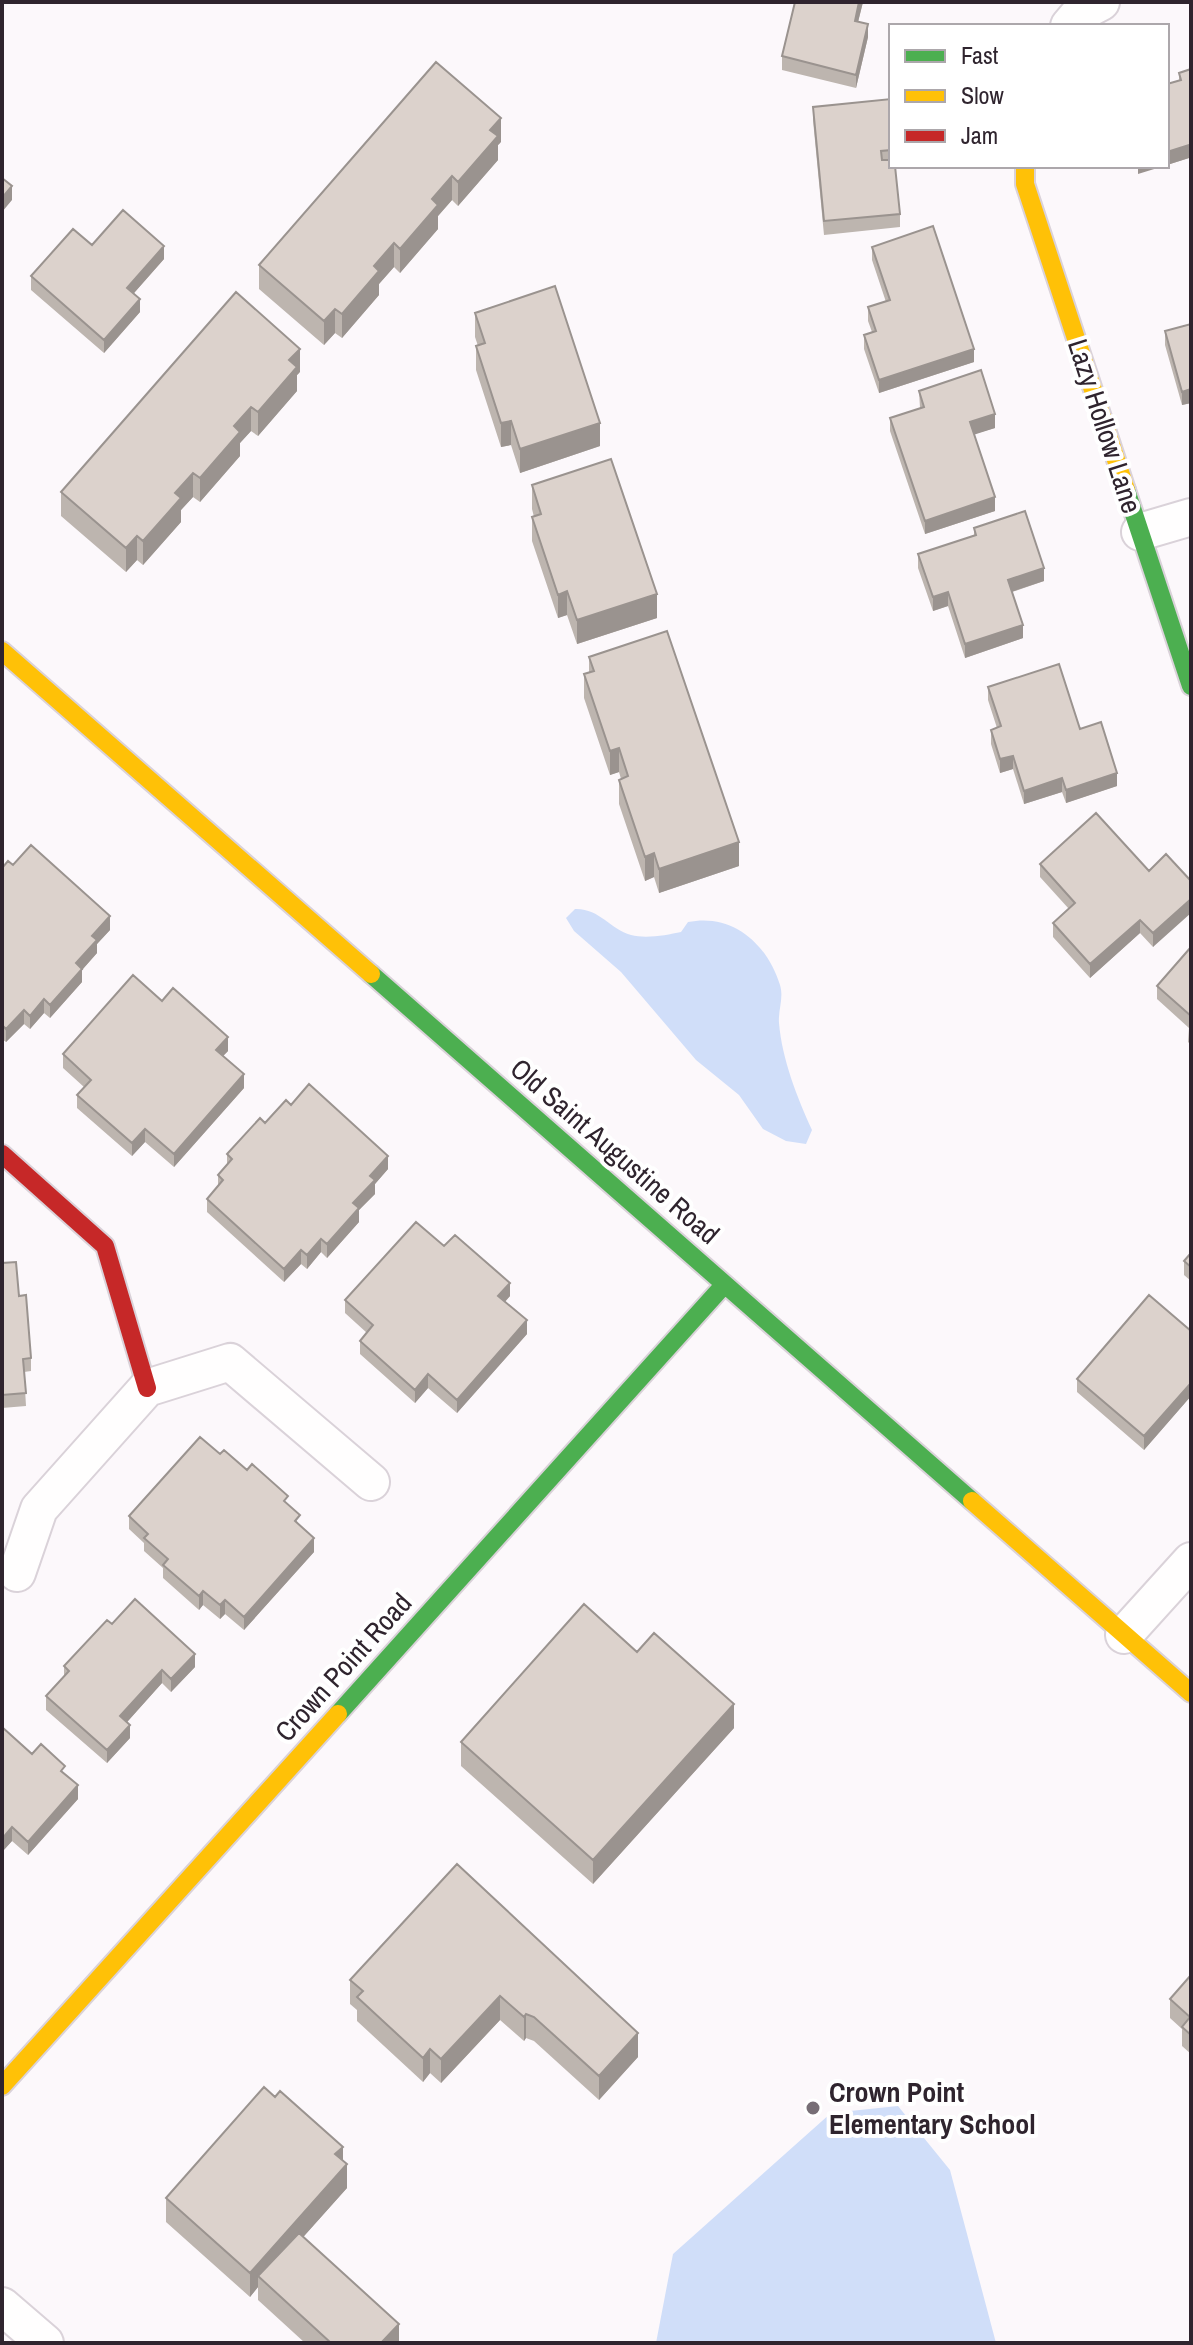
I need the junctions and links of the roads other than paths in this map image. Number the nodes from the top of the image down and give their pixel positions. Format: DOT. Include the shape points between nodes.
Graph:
graph roads {
  1 [pos="1025,168"];
  2 [pos="1191,517"];
  3 [pos="1140,532"];
  4 [pos="2,651"];
  5 [pos="1191,686"];
  6 [pos="2,1154"];
  7 [pos="724,1285"];
  8 [pos="147,1388"];
  9 [pos="371,1482"];
  10 [pos="1191,1561"];
  11 [pos="17,1573"];
  12 [pos="1124,1635"];
  13 [pos="1191,1693"];
  14 [pos="2,2086"];
  15 [pos="2,2306"];
  16 [pos="45,2343"];
  1 -- 3 [label="street, Lazy Hollow Lane" via="1025,184"];
  2 -- 3 [label="street"];
  3 -- 5 [label="street, Lazy Hollow Lane"];
  4 -- 7 [label="street, Old Saint Augustine Road"];
  6 -- 8 [label="street" via="105,1246"];
  7 -- 12 [label="street, Old Saint Augustine Road"];
  7 -- 14 [label="street, Crown Point Road"];
  8 -- 9 [label="street" via="230,1362"];
  8 -- 11 [label="street" via="39,1509"];
  10 -- 12 [label="street"];
  12 -- 13 [label="street, Old Saint Augustine Road"];
  15 -- 16 [label="street"];
}
